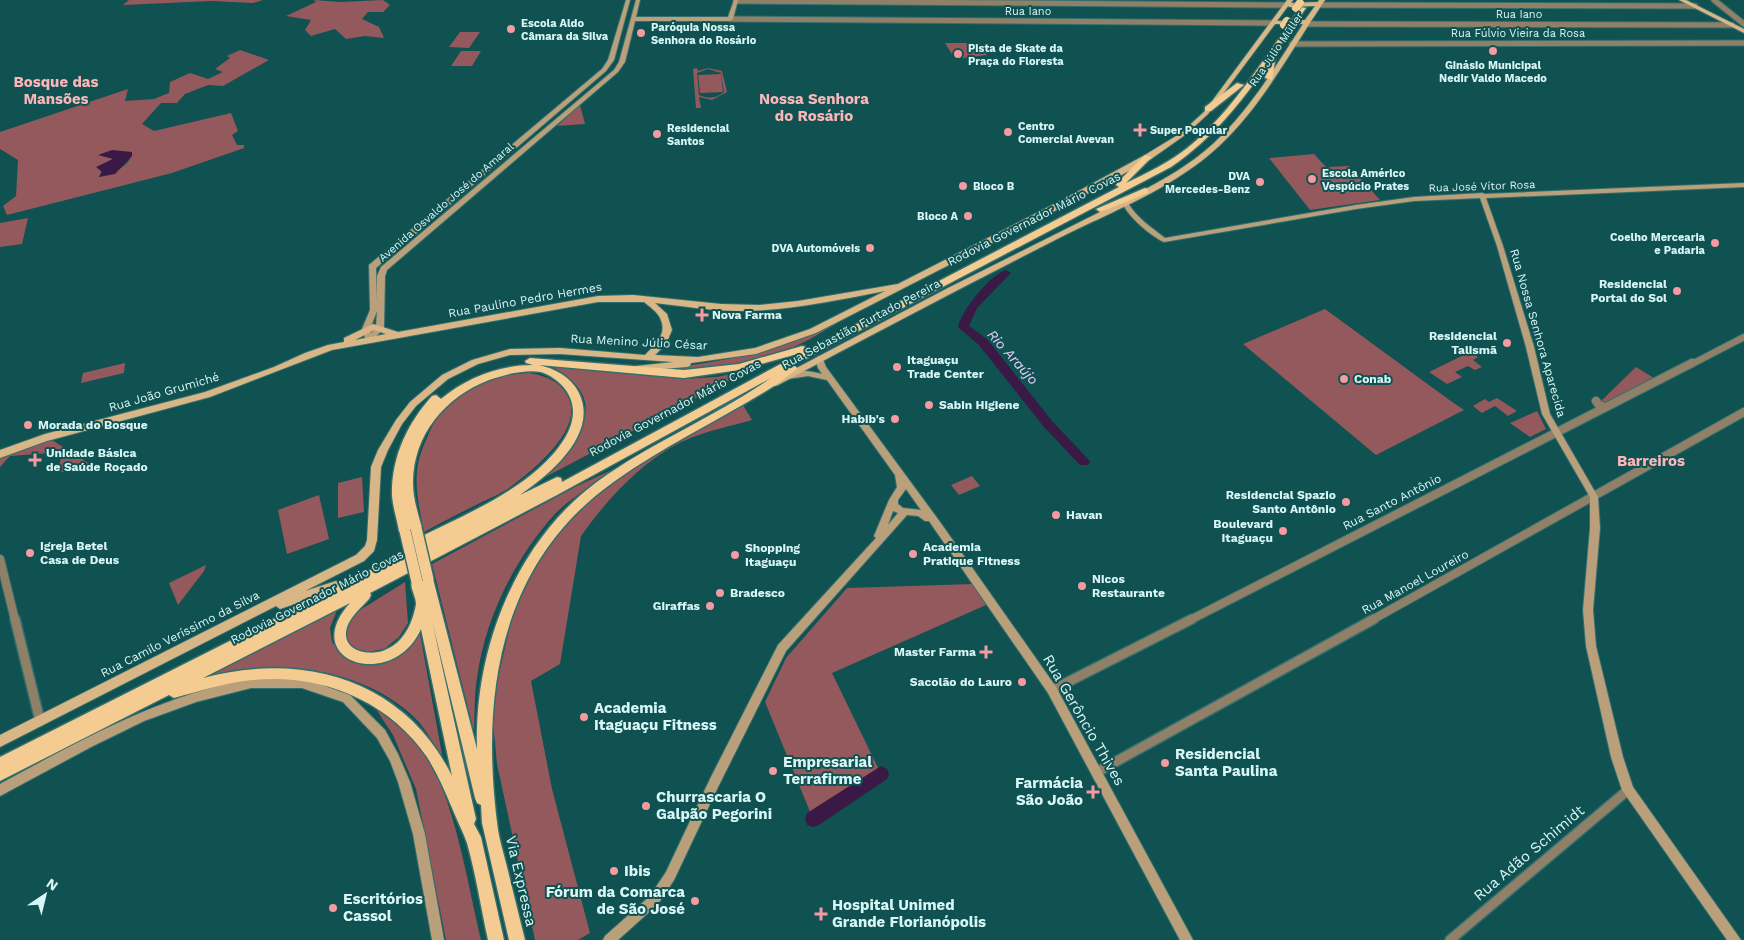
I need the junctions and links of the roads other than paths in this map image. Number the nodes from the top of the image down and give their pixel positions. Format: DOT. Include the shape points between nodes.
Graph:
graph roads {
  1 [pos="628,0"];
  2 [pos="638,0"];
  3 [pos="736,0"];
  4 [pos="1682,0"];
  5 [pos="1687,0"];
  6 [pos="1714,0"];
  7 [pos="1288,3"];
  8 [pos="1308,4"];
  9 [pos="1695,6"];
  10 [pos="622,19"];
  11 [pos="633,19"];
  12 [pos="730,19"];
  13 [pos="1273,23"];
  14 [pos="1289,23"];
  15 [pos="1305,24"];
  16 [pos="1732,25"];
  17 [pos="1744,28"];
  18 [pos="1744,43"];
  19 [pos="1292,44"];
  20 [pos="1274,50"];
  21 [pos="1269,78"];
  22 [pos="1240,85"];
  23 [pos="1208,109"];
  24 [pos="1247,109"];
  25 [pos="1148,157"];
  26 [pos="494,163"];
  27 [pos="504,166"];
  28 [pos="470,184"];
  29 [pos="1120,185"];
  30 [pos="1744,185"];
  31 [pos="476,190"];
  32 [pos="1145,191"];
  33 [pos="1482,195"];
  34 [pos="1125,202"];
  35 [pos="1107,211"];
  36 [pos="1134,214"];
  37 [pos="1038,233"];
  38 [pos="907,284"];
  39 [pos="868,292"];
  40 [pos="880,298"];
  41 [pos="647,300"];
  42 [pos="667,302"];
  43 [pos="664,314"];
  44 [pos="380,328"];
  45 [pos="366,329"];
  46 [pos="396,334"];
  47 [pos="1744,337"];
  48 [pos="369,339"];
  49 [pos="823,345"];
  50 [pos="332,347"];
  51 [pos="802,349"];
  52 [pos="647,358"];
  53 [pos="717,358"];
  54 [pos="821,364"];
  55 [pos="622,368"];
  56 [pos="788,376"];
  57 [pos="830,378"];
  58 [pos="765,388"];
  59 [pos="1596,401"];
  60 [pos="1606,407"];
  61 [pos="1744,412"];
  62 [pos="1554,432"];
  63 [pos="676,438"];
  64 [pos="0,454"];
  65 [pos="899,474"];
  66 [pos="552,492"];
  67 [pos="916,497"];
  68 [pos="1594,497"];
  69 [pos="894,498"];
  70 [pos="909,512"];
  71 [pos="937,526"];
  72 [pos="410,530"];
  73 [pos="877,541"];
  74 [pos="370,548"];
  75 [pos="0,559"];
  76 [pos="391,576"];
  77 [pos="422,580"];
  78 [pos="336,586"];
  79 [pos="421,604"];
  80 [pos="250,613"];
  81 [pos="232,646"];
  82 [pos="361,690"];
  83 [pos="1052,690"];
  84 [pos="115,716"];
  85 [pos="372,720"];
  86 [pos="40,721"];
  87 [pos="0,741"];
  88 [pos="0,764"];
  89 [pos="1097,772"];
  90 [pos="0,774"];
  91 [pos="0,790"];
  92 [pos="1628,790"];
  93 [pos="491,830"];
  94 [pos="474,842"];
  95 [pos="438,940"];
  96 [pos="496,940"];
  97 [pos="517,940"];
  98 [pos="609,940"];
  99 [pos="1188,940"];
  100 [pos="1450,940"];
  101 [pos="1735,940"];
  1 -- 10 [label="main road, Avenida Osvaldo José do Amaral"];
  2 -- 11 [label="main road, Avenida Osvaldo José do Amaral"];
  3 -- 7 [label="street"];
  3 -- 12 [label="main road"];
  4 -- 9 [label="main road"];
  5 -- 17 [label="main road"];
  6 -- 17 [label="street"];
  7 -- 8 [label="main road"];
  7 -- 13 [label="main road"];
  8 -- 9 [label="street"];
  8 -- 14 [label="highway, Rodovia Governador Mário Covas"];
  8 -- 15 [label="main road, Rua Júlio Müller"];
  9 -- 16 [label="main road"];
  10 -- 11 [label="main road, Rua Iano"];
  10 -- 26 [label="main road, Avenida Osvaldo José do Amaral" via="604,70"];
  11 -- 12 [label="main road, Rua Iano"];
  11 -- 27 [label="main road, Avenida Osvaldo José do Amaral" via="619,68"];
  12 -- 13 [label="street, Rua Iano"];
  13 -- 14 [label="main road, Rua Iano"];
  13 -- 23 [label="main road"];
  14 -- 15 [label="main road, Rua Iano"];
  14 -- 20 [label="highway, Rodovia Governador Mário Covas"];
  14 -- 22 [label="highway, Rodovia Governador Mário Covas"];
  15 -- 16 [label="street, Rua Iano"];
  15 -- 19 [label="main road, Rua Júlio Müller"];
  16 -- 17 [label="main road"];
  18 -- 19 [label="street, Rua Fúlvio Vieira da Rosa"];
  19 -- 21 [label="main road, Rua Júlio Müller"];
  20 -- 21 [label="highway"];
  20 -- 37 [label="highway, Rodovia Governador Mário Covas" via="1222,121 1192,150 1159,171"];
  21 -- 24 [label="main road, Rua Júlio Müller"];
  22 -- 23 [label="highway"];
  22 -- 29 [label="highway, Rodovia Governador Mário Covas" via="1198,138"];
  23 -- 25 [label="main road, Rua Menino Júlio César" via="1187,131"];
  24 -- 32 [label="main road, Rua Sebastião Furtado Pereira" via="1228,134 1204,155"];
  25 -- 29 [label="highway"];
  25 -- 38 [label="main road, Rua Menino Júlio César"];
  26 -- 27 [label="main road" via="496,167"];
  26 -- 28 [label="main road, Avenida Osvaldo José do Amaral"];
  27 -- 31 [label="main road, Avenida Osvaldo José do Amaral"];
  28 -- 31 [label="main road" via="476,186"];
  28 -- 45 [label="main road, Avenida Osvaldo José do Amaral" via="372,267 374,310"];
  29 -- 51 [label="highway, Rodovia Governador Mário Covas"];
  30 -- 33 [label="main road, Rua José Vítor Rosa"];
  31 -- 44 [label="main road, Avenida Osvaldo José do Amaral" via="384,269 381,276"];
  32 -- 34 [label="main road, Rua Sebastião Furtado Pereira"];
  32 -- 37 [label="highway"];
  33 -- 36 [label="main road, Rua José Vítor Rosa" via="1388,202 1164,240"];
  33 -- 62 [label="main road, Rua Nossa Senhora Aparecida"];
  34 -- 35 [label="main road, Rua Sebastião Furtado Pereira"];
  34 -- 36 [label="main road"];
  35 -- 36 [label="main road"];
  35 -- 54 [label="main road, Rua Sebastião Furtado Pereira"];
  37 -- 49 [label="highway, Rodovia Governador Mário Covas"];
  38 -- 39 [label="main road, Rua Paulino Pedro Hermes"];
  38 -- 40 [label="main road, Rua Menino Júlio César"];
  39 -- 40 [label="main road"];
  39 -- 42 [label="main road, Rua Paulino Pedro Hermes" via="754,307"];
  40 -- 53 [label="main road, Rua Menino Júlio César" via="790,340 756,351"];
  41 -- 42 [label="main road, Rua Paulino Pedro Hermes"];
  41 -- 43 [label="main road"];
  41 -- 46 [label="main road, Rua Paulino Pedro Hermes" via="598,299"];
  42 -- 43 [label="main road"];
  43 -- 52 [label="main road" via="667,336"];
  44 -- 45 [label="main road"];
  44 -- 46 [label="main road"];
  44 -- 48 [label="main road"];
  45 -- 48 [label="main road"];
  45 -- 50 [label="main road, Rua João Grumiché"];
  46 -- 48 [label="main road, Rua Paulino Pedro Hermes"];
  47 -- 60 [label="street, Rua Santo Antônio"];
  48 -- 50 [label="main road, Rua João Grumiché"];
  49 -- 58 [label="highway"];
  49 -- 66 [label="highway, Rodovia Governador Mário Covas"];
  50 -- 64 [label="main road, Rua João Grumiché" via="207,394 45,438"];
  51 -- 55 [label="highway" via="757,363 701,373 659,373"];
  51 -- 81 [label="highway, Rodovia Governador Mário Covas" via="580,469"];
  52 -- 53 [label="main road, Rua Menino Júlio César"];
  52 -- 74 [label="main road, Rua Menino Júlio César" via="520,351 490,356 434,384 413,404 389,439 376,467"];
  53 -- 55 [label="main road" via="677,366"];
  54 -- 56 [label="main road, Rua Sebastião Furtado Pereira"];
  54 -- 57 [label="main road"];
  55 -- 72 [label="highway" via="540,361 511,363 474,375 440,396 413,428 398,474 398,498"];
  56 -- 57 [label="main road" via="808,373"];
  56 -- 58 [label="main road, Rua Sebastião Furtado Pereira"];
  57 -- 65 [label="main road"];
  58 -- 63 [label="highway"];
  59 -- 60 [label="street"];
  60 -- 62 [label="street, Rua Santo Antônio"];
  61 -- 68 [label="street, Rua Manoel Loureiro"];
  62 -- 68 [label="main road, Rua Nossa Senhora Aparecida"];
  62 -- 83 [label="street, Rua Santo Antônio"];
  63 -- 66 [label="highway"];
  63 -- 93 [label="highway" via="610,478 570,512 542,546 518,587 499,633 487,685 484,735"];
  65 -- 67 [label="main road, Rua Gerôncio Thives"];
  65 -- 69 [label="main road" via="902,487"];
  66 -- 76 [label="highway, Rodovia Governador Mário Covas"];
  67 -- 69 [label="main road" via="905,492"];
  67 -- 70 [label="main road" via="918,505"];
  67 -- 71 [label="main road, Rua Gerôncio Thives"];
  68 -- 89 [label="street, Rua Manoel Loureiro"];
  68 -- 92 [label="main road, Rua Nossa Senhora Aparecida" via="1595,528 1588,610 1591,646"];
  69 -- 70 [label="main road" via="897,510"];
  69 -- 73 [label="main road"];
  70 -- 71 [label="main road" via="925,515"];
  70 -- 73 [label="main road"];
  71 -- 83 [label="main road, Rua Gerôncio Thives"];
  72 -- 77 [label="highway, bridge"];
  72 -- 78 [label="highway" via="407,491 411,458 418,438 440,404 468,385 502,372 526,368 540,369 562,378 571,387 576,398 576,427 568,442 541,473 520,490"];
  73 -- 98 [label="main road" via="782,648 670,876 647,907"];
  74 -- 80 [label="main road, Rua Camilo Veríssimo da Silva" via="360,558"];
  75 -- 86 [label="street"];
  76 -- 79 [label="highway" via="368,592 346,615 338,638 344,649 353,656 366,659 392,653 413,632"];
  76 -- 84 [label="highway, Rodovia Governador Mário Covas"];
  77 -- 79 [label="highway"];
  77 -- 93 [label="highway"];
  78 -- 80 [label="main road"];
  78 -- 81 [label="highway"];
  79 -- 94 [label="highway"];
  80 -- 86 [label="main road, Rua Camilo Veríssimo da Silva"];
  81 -- 88 [label="highway, Rodovia Governador Mário Covas"];
  82 -- 84 [label="highway" via="303,675 264,673 225,678 173,692"];
  82 -- 85 [label="main road"];
  82 -- 94 [label="highway" via="414,729 446,778"];
  83 -- 89 [label="main road, Rua Gerôncio Thives"];
  84 -- 90 [label="highway, Rodovia Governador Mário Covas"];
  85 -- 91 [label="main road" via="343,696 316,686 283,682 241,685 154,711"];
  85 -- 95 [label="main road" via="390,748 407,792"];
  86 -- 87 [label="main road, Rua Camilo Veríssimo da Silva"];
  89 -- 99 [label="main road, Rua Gerôncio Thives"];
  92 -- 100 [label="street, Rua Adão Schimidt"];
  92 -- 101 [label="main road, Rua Nossa Senhora Aparecida"];
  93 -- 97 [label="highway, Via Expressa"];
  94 -- 96 [label="highway"];
}
